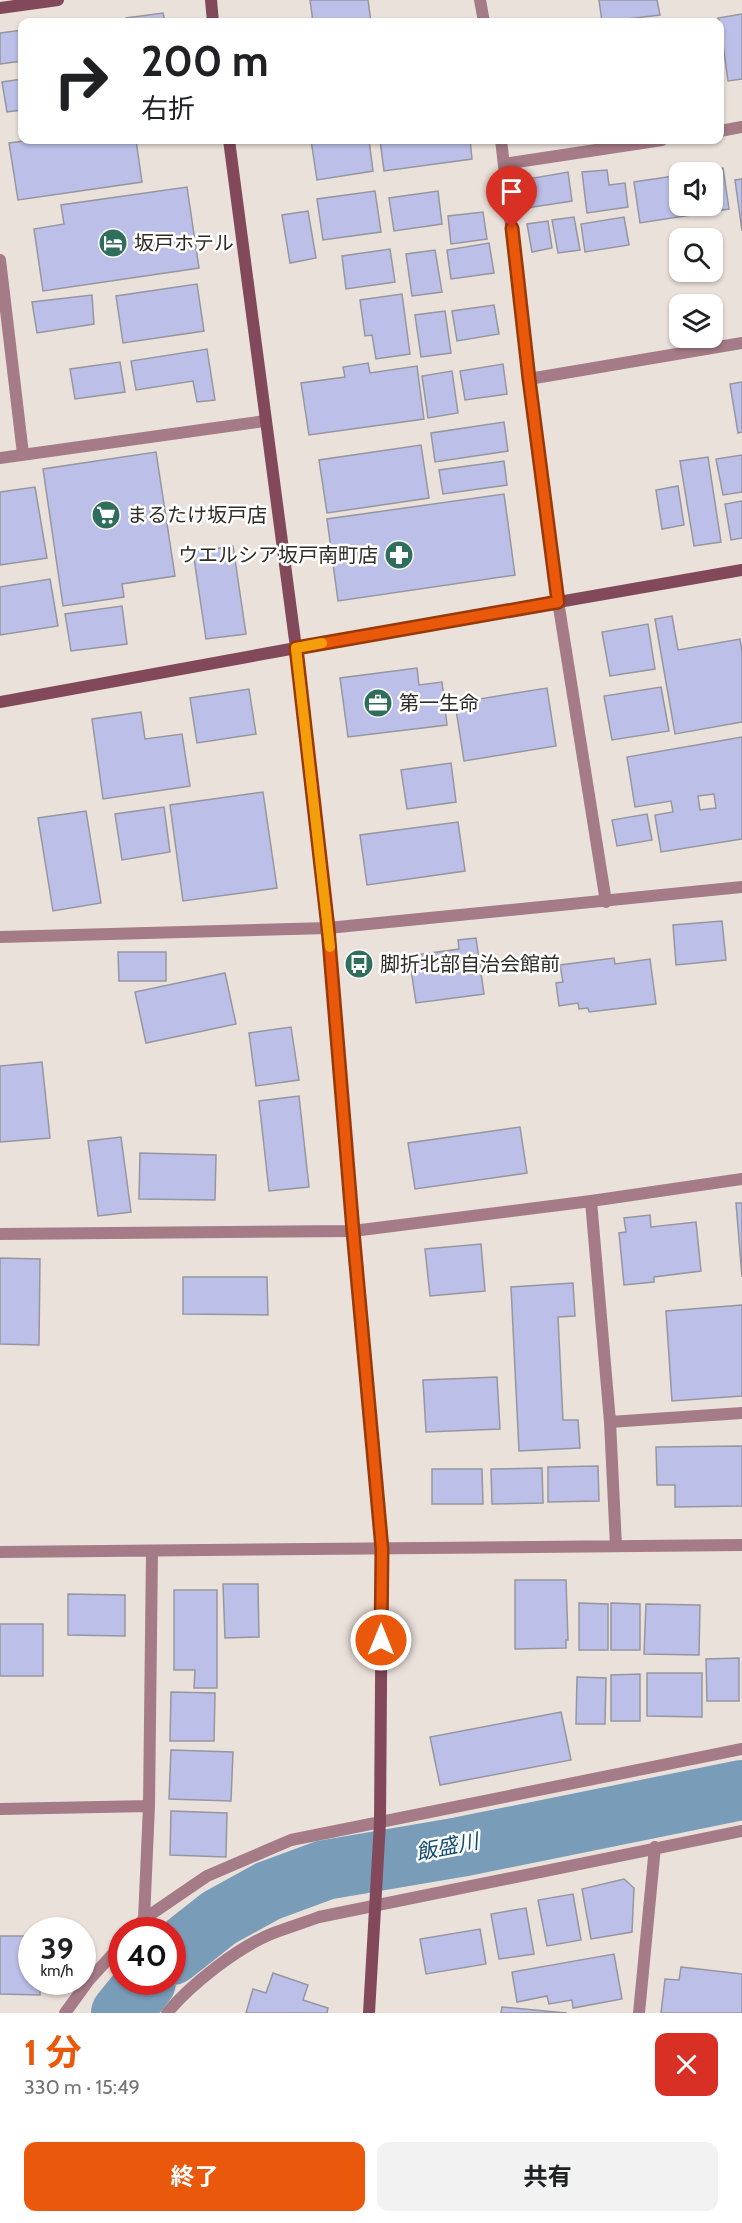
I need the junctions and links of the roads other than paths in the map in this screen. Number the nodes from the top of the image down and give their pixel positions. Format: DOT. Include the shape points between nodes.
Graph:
graph roads {
  1 [pos="58,0"];
  2 [pos="211,0"];
  3 [pos="480,0"];
  4 [pos="0,8"];
  5 [pos="213,18"];
  6 [pos="483,18"];
  7 [pos="742,127"];
  8 [pos="724,129"];
  9 [pos="229,144"];
  10 [pos="502,144"];
  11 [pos="636,144"];
  12 [pos="504,164"];
  13 [pos="0,260"];
  14 [pos="742,343"];
  15 [pos="529,379"];
  16 [pos="265,421"];
  17 [pos="23,454"];
  18 [pos="0,458"];
  19 [pos="742,570"];
  20 [pos="558,602"];
  21 [pos="296,648"];
  22 [pos="0,702"];
  23 [pos="742,887"];
  24 [pos="606,902"];
  25 [pos="328,928"];
  26 [pos="0,937"];
  27 [pos="742,1179"];
  28 [pos="591,1201"];
  29 [pos="353,1231"];
  30 [pos="0,1234"];
  31 [pos="742,1413"];
  32 [pos="610,1422"];
  33 [pos="742,1545"];
  34 [pos="616,1546"];
  35 [pos="382,1549"];
  36 [pos="152,1551"];
  37 [pos="0,1552"];
  38 [pos="742,1749"];
  39 [pos="149,1806"];
  40 [pos="0,1809"];
  41 [pos="380,1822"];
  42 [pos="742,1831"];
  43 [pos="655,1847"];
  44 [pos="375,1905"];
  45 [pos="144,1917"];
  46 [pos="146,1917"];
  47 [pos="108,1959"];
  48 [pos="65,2013"];
  49 [pos="167,2013"];
  50 [pos="369,2013"];
  51 [pos="639,2013"];
  1 -- 4 [label="street"];
  2 -- 5 [label="street"];
  3 -- 6 [label="street"];
  7 -- 8 [label="street"];
  9 -- 16 [label="street"];
  10 -- 12 [label="street"];
  11 -- 12 [label="street"];
  12 -- 15 [label="street"];
  13 -- 17 [label="street"];
  14 -- 15 [label="street"];
  15 -- 20 [label="street"];
  16 -- 17 [label="street"];
  16 -- 21 [label="street"];
  17 -- 18 [label="street"];
  19 -- 20 [label="street"];
  20 -- 21 [label="street"];
  20 -- 24 [label="street"];
  21 -- 22 [label="street"];
  21 -- 25 [label="street"];
  23 -- 24 [label="street"];
  24 -- 25 [label="street"];
  25 -- 26 [label="street"];
  25 -- 29 [label="street"];
  27 -- 28 [label="street"];
  28 -- 29 [label="street"];
  28 -- 32 [label="street"];
  29 -- 30 [label="street"];
  29 -- 35 [label="street"];
  31 -- 32 [label="street"];
  32 -- 34 [label="street"];
  33 -- 34 [label="street"];
  34 -- 35 [label="street"];
  35 -- 36 [label="street"];
  35 -- 41 [label="street"];
  36 -- 37 [label="street"];
  36 -- 39 [label="street"];
  38 -- 41 [label="street"];
  39 -- 40 [label="street"];
  39 -- 45 [label="street"];
  41 -- 44 [label="street"];
  41 -- 46 [label="street" via="291,1840 207,1876"];
  42 -- 43 [label="street"];
  43 -- 44 [label="street"];
  43 -- 51 [label="street"];
  44 -- 49 [label="street" via="319,1917 268,1935 220,1965"];
  44 -- 50 [label="street"];
  47 -- 48 [label="street"];
}
